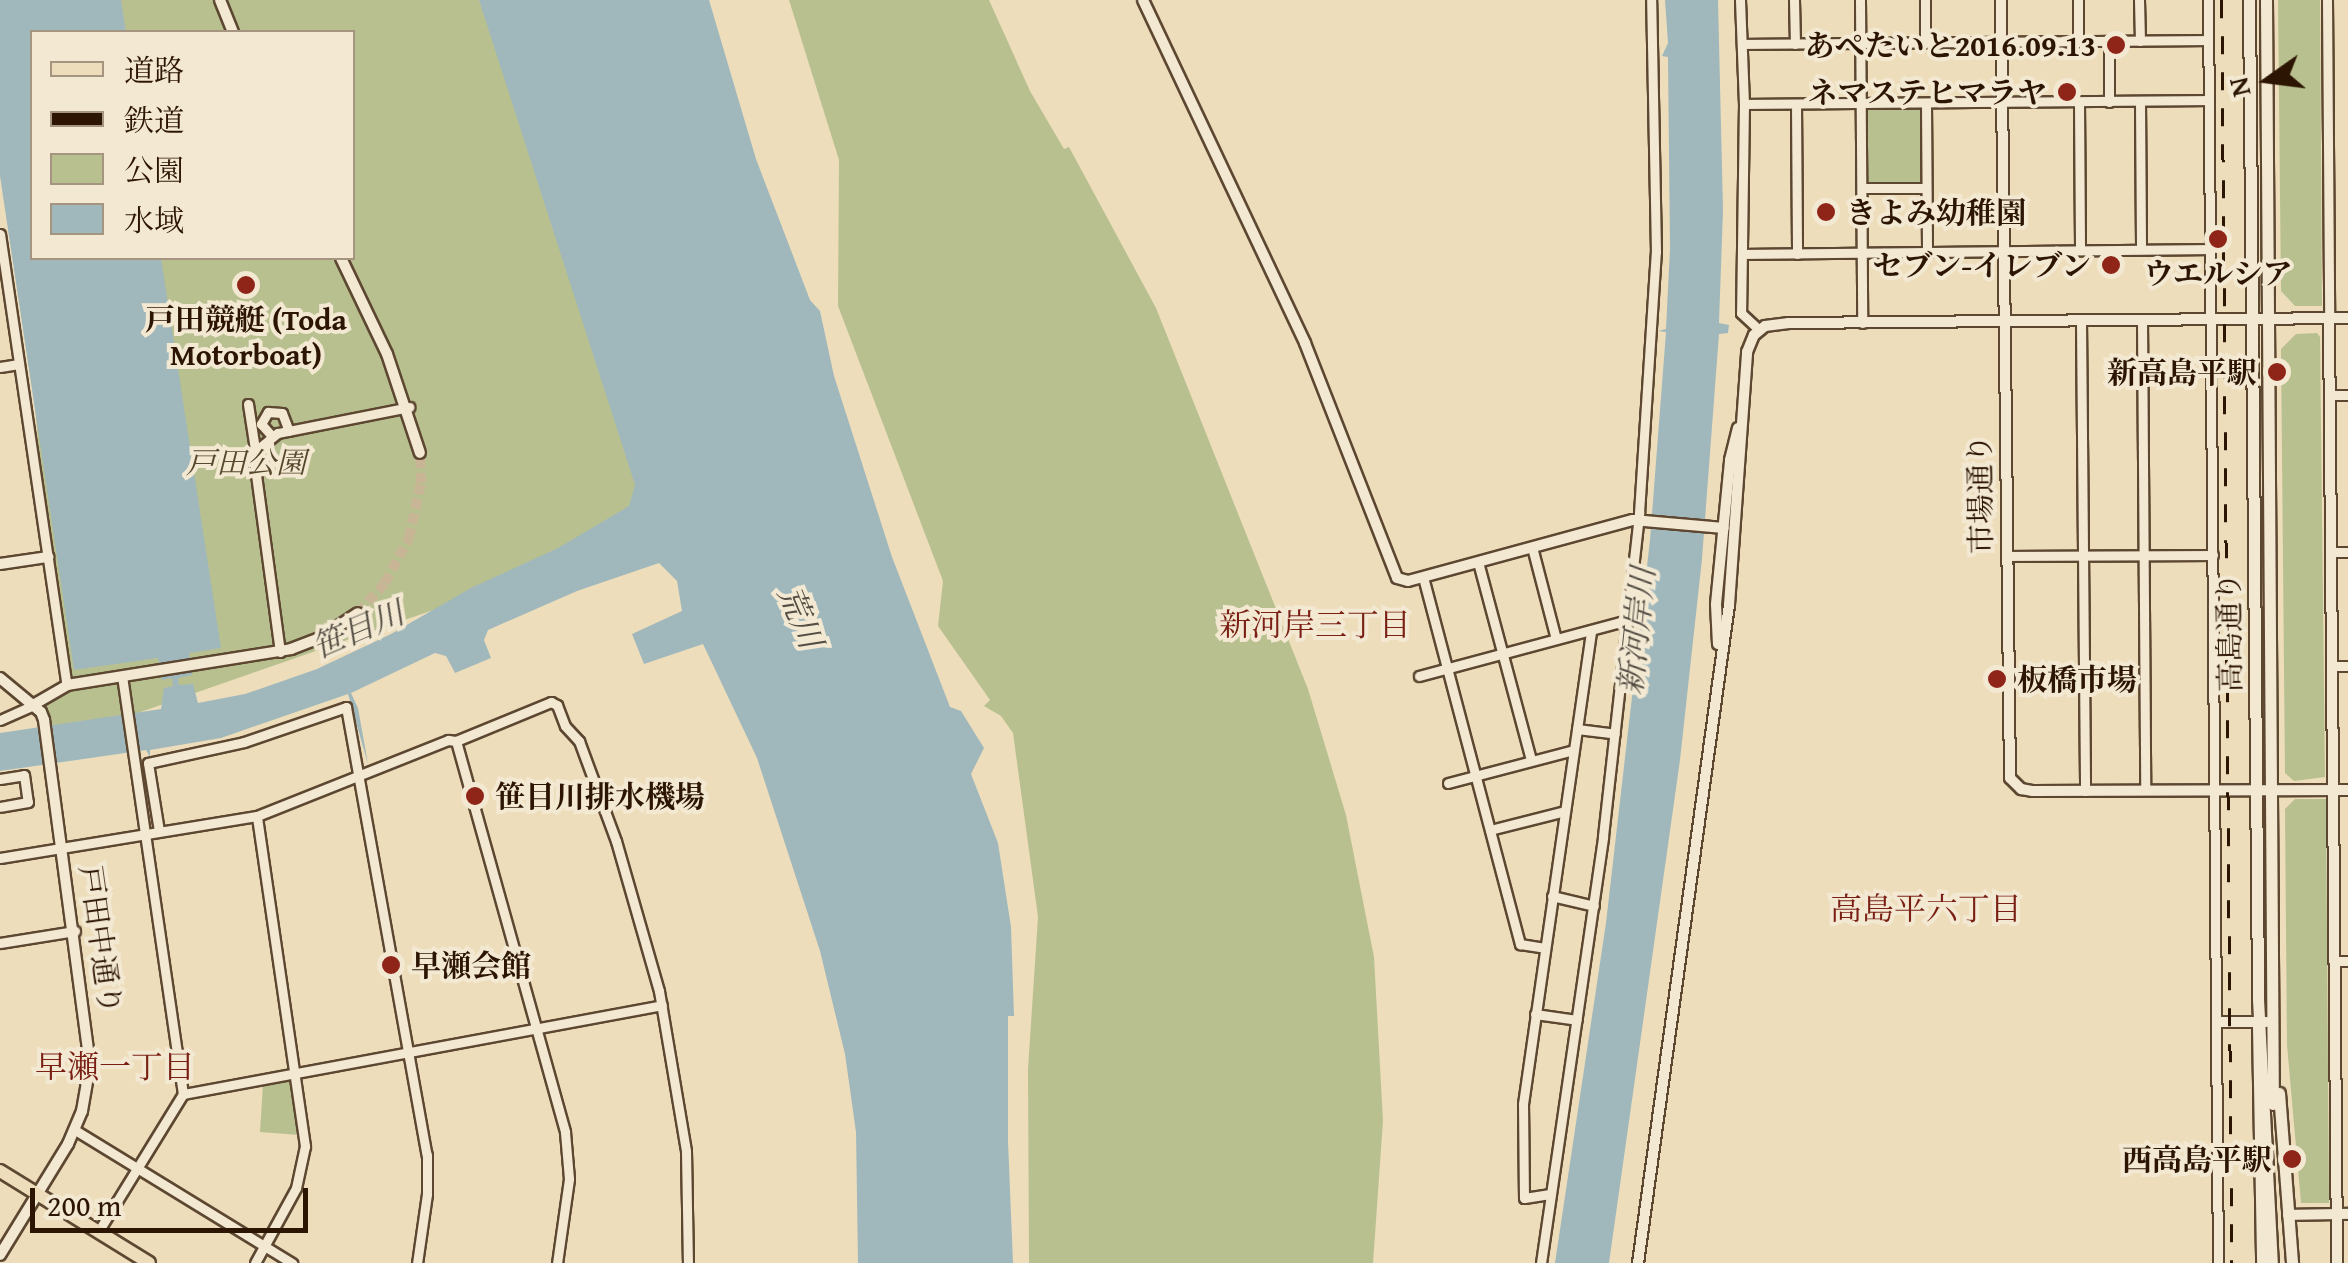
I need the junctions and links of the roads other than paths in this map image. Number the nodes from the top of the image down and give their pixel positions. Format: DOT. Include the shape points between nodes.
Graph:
graph roads {
  1 [pos="220,0"];
  2 [pos="1143,0"];
  3 [pos="1652,0"];
  4 [pos="1740,0"];
  5 [pos="1794,0"];
  6 [pos="1860,0"];
  7 [pos="1925,0"];
  8 [pos="2000,0"];
  9 [pos="2078,0"];
  10 [pos="2138,0"];
  11 [pos="2208,0"];
  12 [pos="2248,0"];
  13 [pos="2266,0"];
  14 [pos="2327,0"];
  15 [pos="232,30"];
  16 [pos="2208,40"];
  17 [pos="2109,41"];
  18 [pos="2140,41"];
  19 [pos="2001,42"];
  20 [pos="2078,42"];
  21 [pos="1742,44"];
  22 [pos="1794,44"];
  23 [pos="1860,44"];
  24 [pos="1925,44"];
  25 [pos="2209,100"];
  26 [pos="2140,101"];
  27 [pos="2002,102"];
  28 [pos="2079,102"];
  29 [pos="2109,102"];
  30 [pos="1926,103"];
  31 [pos="1744,104"];
  32 [pos="1796,104"];
  33 [pos="1861,104"];
  34 [pos="1862,188"];
  35 [pos="1926,188"];
  36 [pos="0,234"];
  37 [pos="2141,249"];
  38 [pos="2210,249"];
  39 [pos="2080,250"];
  40 [pos="2003,251"];
  41 [pos="1927,252"];
  42 [pos="1862,253"];
  43 [pos="1743,254"];
  44 [pos="1797,254"];
  45 [pos="342,260"];
  46 [pos="2330,318"];
  47 [pos="2348,318"];
  48 [pos="2269,319"];
  49 [pos="2142,320"];
  50 [pos="2210,320"];
  51 [pos="2251,320"];
  52 [pos="2004,321"];
  53 [pos="2081,321"];
  54 [pos="1862,323"];
  55 [pos="1759,330"];
  56 [pos="19,364"];
  57 [pos="0,367"];
  58 [pos="2330,395"];
  59 [pos="2348,395"];
  60 [pos="1745,402"];
  61 [pos="248,404"];
  62 [pos="409,408"];
  63 [pos="289,431"];
  64 [pos="272,435"];
  65 [pos="255,450"];
  66 [pos="420,453"];
  67 [pos="1639,520"];
  68 [pos="1722,528"];
  69 [pos="1532,548"];
  70 [pos="2331,552"];
  71 [pos="2348,552"];
  72 [pos="2213,555"];
  73 [pos="48,556"];
  74 [pos="2006,556"];
  75 [pos="2083,556"];
  76 [pos="2144,556"];
  77 [pos="1478,562"];
  78 [pos="0,564"];
  79 [pos="1423,577"];
  80 [pos="358,613"];
  81 [pos="1628,620"];
  82 [pos="1591,630"];
  83 [pos="1556,639"];
  84 [pos="280,652"];
  85 [pos="1503,654"];
  86 [pos="2332,666"];
  87 [pos="2348,666"];
  88 [pos="1447,668"];
  89 [pos="1719,675"];
  90 [pos="1419,676"];
  91 [pos="122,677"];
  92 [pos="0,678"];
  93 [pos="67,685"];
  94 [pos="33,705"];
  95 [pos="0,720"];
  96 [pos="1576,729"];
  97 [pos="1615,734"];
  98 [pos="456,741"];
  99 [pos="1574,750"];
  100 [pos="1531,760"];
  101 [pos="360,775"];
  102 [pos="1476,776"];
  103 [pos="0,779"];
  104 [pos="1448,783"];
  105 [pos="2145,790"];
  106 [pos="2214,790"];
  107 [pos="2255,790"];
  108 [pos="2271,790"];
  109 [pos="2333,790"];
  110 [pos="2348,790"];
  111 [pos="2084,791"];
  112 [pos="0,806"];
  113 [pos="1565,811"];
  114 [pos="256,816"];
  115 [pos="146,827"];
  116 [pos="159,830"];
  117 [pos="1490,830"];
  118 [pos="63,845"];
  119 [pos="0,858"];
  120 [pos="1552,896"];
  121 [pos="1594,906"];
  122 [pos="2334,930"];
  123 [pos="2348,930"];
  124 [pos="74,931"];
  125 [pos="0,942"];
  126 [pos="1545,948"];
  127 [pos="2335,961"];
  128 [pos="2348,961"];
  129 [pos="662,1006"];
  130 [pos="1535,1014"];
  131 [pos="1578,1020"];
  132 [pos="2217,1022"];
  133 [pos="2258,1022"];
  134 [pos="2274,1022"];
  135 [pos="536,1028"];
  136 [pos="409,1052"];
  137 [pos="2275,1052"];
  138 [pos="2342,1071"];
  139 [pos="296,1074"];
  140 [pos="183,1094"];
  141 [pos="75,1130"];
  142 [pos="137,1169"];
  143 [pos="0,1171"];
  144 [pos="37,1194"];
  145 [pos="1550,1194"];
  146 [pos="2342,1214"];
  147 [pos="2288,1215"];
  148 [pos="98,1232"];
  149 [pos="264,1247"];
  150 [pos="0,1255"];
  151 [pos="148,1263"];
  152 [pos="255,1263"];
  153 [pos="292,1263"];
  154 [pos="417,1263"];
  155 [pos="558,1263"];
  156 [pos="688,1263"];
  157 [pos="1540,1263"];
  158 [pos="1638,1263"];
  159 [pos="2218,1263"];
  160 [pos="2262,1263"];
  161 [pos="2276,1263"];
  162 [pos="2292,1263"];
  163 [pos="2337,1263"];
  1 -- 15 [label="street"];
  2 -- 79 [label="street" via="1305,343 1392,572 1404,581"];
  3 -- 67 [label="street" via="1656,252"];
  4 -- 21 [label="street"];
  5 -- 22 [label="street"];
  6 -- 23 [label="street"];
  7 -- 24 [label="street"];
  8 -- 19 [label="street, 市場通り"];
  9 -- 20 [label="street"];
  10 -- 18 [label="street"];
  11 -- 16 [label="street"];
  12 -- 51 [label="main road, 高島通り"];
  13 -- 48 [label="main road, 高島通り"];
  14 -- 46 [label="street"];
  16 -- 18 [label="street"];
  16 -- 25 [label="street"];
  17 -- 18 [label="street"];
  17 -- 20 [label="street"];
  17 -- 29 [label="street"];
  19 -- 20 [label="street"];
  19 -- 24 [label="street"];
  19 -- 27 [label="street, 市場通り"];
  21 -- 22 [label="street"];
  21 -- 31 [label="street"];
  22 -- 23 [label="street"];
  23 -- 24 [label="street"];
  23 -- 33 [label="street"];
  25 -- 26 [label="street"];
  25 -- 38 [label="street"];
  26 -- 29 [label="street"];
  26 -- 37 [label="street"];
  27 -- 28 [label="street"];
  27 -- 30 [label="street"];
  27 -- 40 [label="street, 市場通り"];
  28 -- 29 [label="street"];
  28 -- 39 [label="street"];
  30 -- 33 [label="street"];
  30 -- 35 [label="street"];
  31 -- 32 [label="street"];
  31 -- 43 [label="street"];
  32 -- 33 [label="street"];
  32 -- 44 [label="street"];
  33 -- 34 [label="street"];
  34 -- 35 [label="street"];
  34 -- 42 [label="street"];
  35 -- 41 [label="street"];
  36 -- 56 [label="street"];
  37 -- 38 [label="street"];
  37 -- 39 [label="street"];
  38 -- 50 [label="street"];
  39 -- 40 [label="street"];
  40 -- 41 [label="street"];
  40 -- 52 [label="street, 市場通り"];
  41 -- 42 [label="street"];
  42 -- 44 [label="street"];
  42 -- 54 [label="street"];
  43 -- 44 [label="street"];
  43 -- 55 [label="street" via="1741,313"];
  45 -- 62 [label="street"];
  46 -- 47 [label="street"];
  46 -- 48 [label="street"];
  46 -- 58 [label="street"];
  48 -- 51 [label="street"];
  48 -- 108 [label="main road, 高島通り"];
  49 -- 50 [label="street"];
  49 -- 53 [label="street"];
  49 -- 76 [label="street"];
  50 -- 51 [label="street"];
  50 -- 72 [label="street"];
  51 -- 107 [label="main road, 高島通り"];
  52 -- 53 [label="street"];
  52 -- 54 [label="street"];
  52 -- 74 [label="street, 市場通り"];
  53 -- 75 [label="street"];
  54 -- 55 [label="street"];
  55 -- 60 [label="street" via="1748,352"];
  56 -- 57 [label="street"];
  56 -- 73 [label="street"];
  58 -- 59 [label="street"];
  58 -- 70 [label="street"];
  60 -- 68 [label="street"];
  60 -- 89 [label="street"];
  61 -- 65 [label="street"];
  62 -- 63 [label="street"];
  62 -- 66 [label="street"];
  63 -- 64 [label="street"];
  63 -- 64 [label="street" via="282,414 268,412 261,424"];
  64 -- 65 [label="street"];
  65 -- 84 [label="street" via="251,463"];
  67 -- 68 [label="street"];
  67 -- 69 [label="street"];
  67 -- 81 [label="street"];
  68 -- 89 [label="street"];
  69 -- 77 [label="street"];
  69 -- 83 [label="street"];
  70 -- 71 [label="street"];
  70 -- 86 [label="street"];
  72 -- 76 [label="street"];
  72 -- 106 [label="street"];
  73 -- 78 [label="street"];
  73 -- 93 [label="street"];
  74 -- 75 [label="street"];
  74 -- 111 [label="street, 市場通り" via="2008,772 2026,790"];
  75 -- 76 [label="street"];
  75 -- 111 [label="street"];
  76 -- 105 [label="street"];
  77 -- 79 [label="street"];
  77 -- 85 [label="street"];
  79 -- 88 [label="street"];
  80 -- 84 [label="street" via="322,637"];
  81 -- 82 [label="street"];
  81 -- 97 [label="street"];
  82 -- 83 [label="street"];
  82 -- 96 [label="street"];
  83 -- 85 [label="street"];
  84 -- 91 [label="street"];
  85 -- 88 [label="street"];
  85 -- 100 [label="street"];
  86 -- 87 [label="street"];
  86 -- 109 [label="street"];
  88 -- 90 [label="street"];
  88 -- 102 [label="street"];
  89 -- 158 [label="street"];
  91 -- 93 [label="street"];
  91 -- 115 [label="street"];
  92 -- 94 [label="street"];
  93 -- 94 [label="street"];
  94 -- 95 [label="street"];
  94 -- 118 [label="street, 戸田中通り" via="44,720"];
  96 -- 97 [label="street"];
  96 -- 99 [label="street"];
  97 -- 121 [label="street"];
  98 -- 101 [label="street"];
  98 -- 129 [label="street" via="557,704 579,741 616,841"];
  98 -- 135 [label="street"];
  99 -- 100 [label="street"];
  99 -- 113 [label="street"];
  100 -- 102 [label="street"];
  101 -- 114 [label="street"];
  101 -- 116 [label="street" via="346,708 244,742 148,763"];
  101 -- 136 [label="street"];
  102 -- 104 [label="street"];
  102 -- 117 [label="street"];
  103 -- 112 [label="street" via="24,775 28,802"];
  105 -- 106 [label="street, 市場通り"];
  105 -- 111 [label="street, 市場通り"];
  106 -- 107 [label="street, 市場通り"];
  106 -- 132 [label="street"];
  107 -- 108 [label="street, 市場通り"];
  107 -- 133 [label="main road, 高島通り"];
  108 -- 109 [label="street, 市場通り"];
  108 -- 134 [label="main road, 高島通り"];
  109 -- 110 [label="street, 市場通り"];
  109 -- 122 [label="street"];
  113 -- 117 [label="street"];
  113 -- 120 [label="street"];
  114 -- 116 [label="street"];
  114 -- 139 [label="street"];
  115 -- 116 [label="street"];
  115 -- 118 [label="street"];
  115 -- 140 [label="street"];
  117 -- 126 [label="street" via="1520,944"];
  118 -- 119 [label="street"];
  118 -- 124 [label="street, 戸田中通り"];
  120 -- 121 [label="street"];
  120 -- 126 [label="street"];
  121 -- 131 [label="street"];
  122 -- 123 [label="street"];
  122 -- 127 [label="street"];
  124 -- 125 [label="street"];
  124 -- 141 [label="street, 戸田中通り" via="90,1065"];
  126 -- 130 [label="street"];
  127 -- 128 [label="street"];
  127 -- 138 [label="street"];
  129 -- 135 [label="street"];
  129 -- 156 [label="street" via="686,1151"];
  130 -- 131 [label="street"];
  130 -- 145 [label="street" via="1522,1104 1524,1198"];
  131 -- 145 [label="street"];
  132 -- 133 [label="street"];
  132 -- 159 [label="street"];
  133 -- 134 [label="street"];
  133 -- 160 [label="main road"];
  133 -- 161 [label="main road, 高島通り"];
  134 -- 137 [label="main road, 高島通り"];
  135 -- 136 [label="street"];
  135 -- 155 [label="street" via="569,1163"];
  136 -- 139 [label="street"];
  136 -- 154 [label="street" via="428,1175"];
  137 -- 147 [label="main road"];
  137 -- 161 [label="main road, 高島通り"];
  138 -- 146 [label="street"];
  139 -- 140 [label="street"];
  139 -- 149 [label="street" via="303,1167"];
  140 -- 142 [label="street"];
  141 -- 142 [label="street"];
  141 -- 144 [label="street, 戸田中通り"];
  142 -- 148 [label="street"];
  142 -- 149 [label="street"];
  143 -- 144 [label="main road"];
  144 -- 148 [label="main road"];
  144 -- 150 [label="street, 戸田中通り"];
  145 -- 157 [label="street"];
  146 -- 147 [label="street"];
  146 -- 163 [label="street"];
  147 -- 162 [label="main road"];
  148 -- 151 [label="main road"];
  149 -- 152 [label="street"];
  149 -- 153 [label="street"];
}
